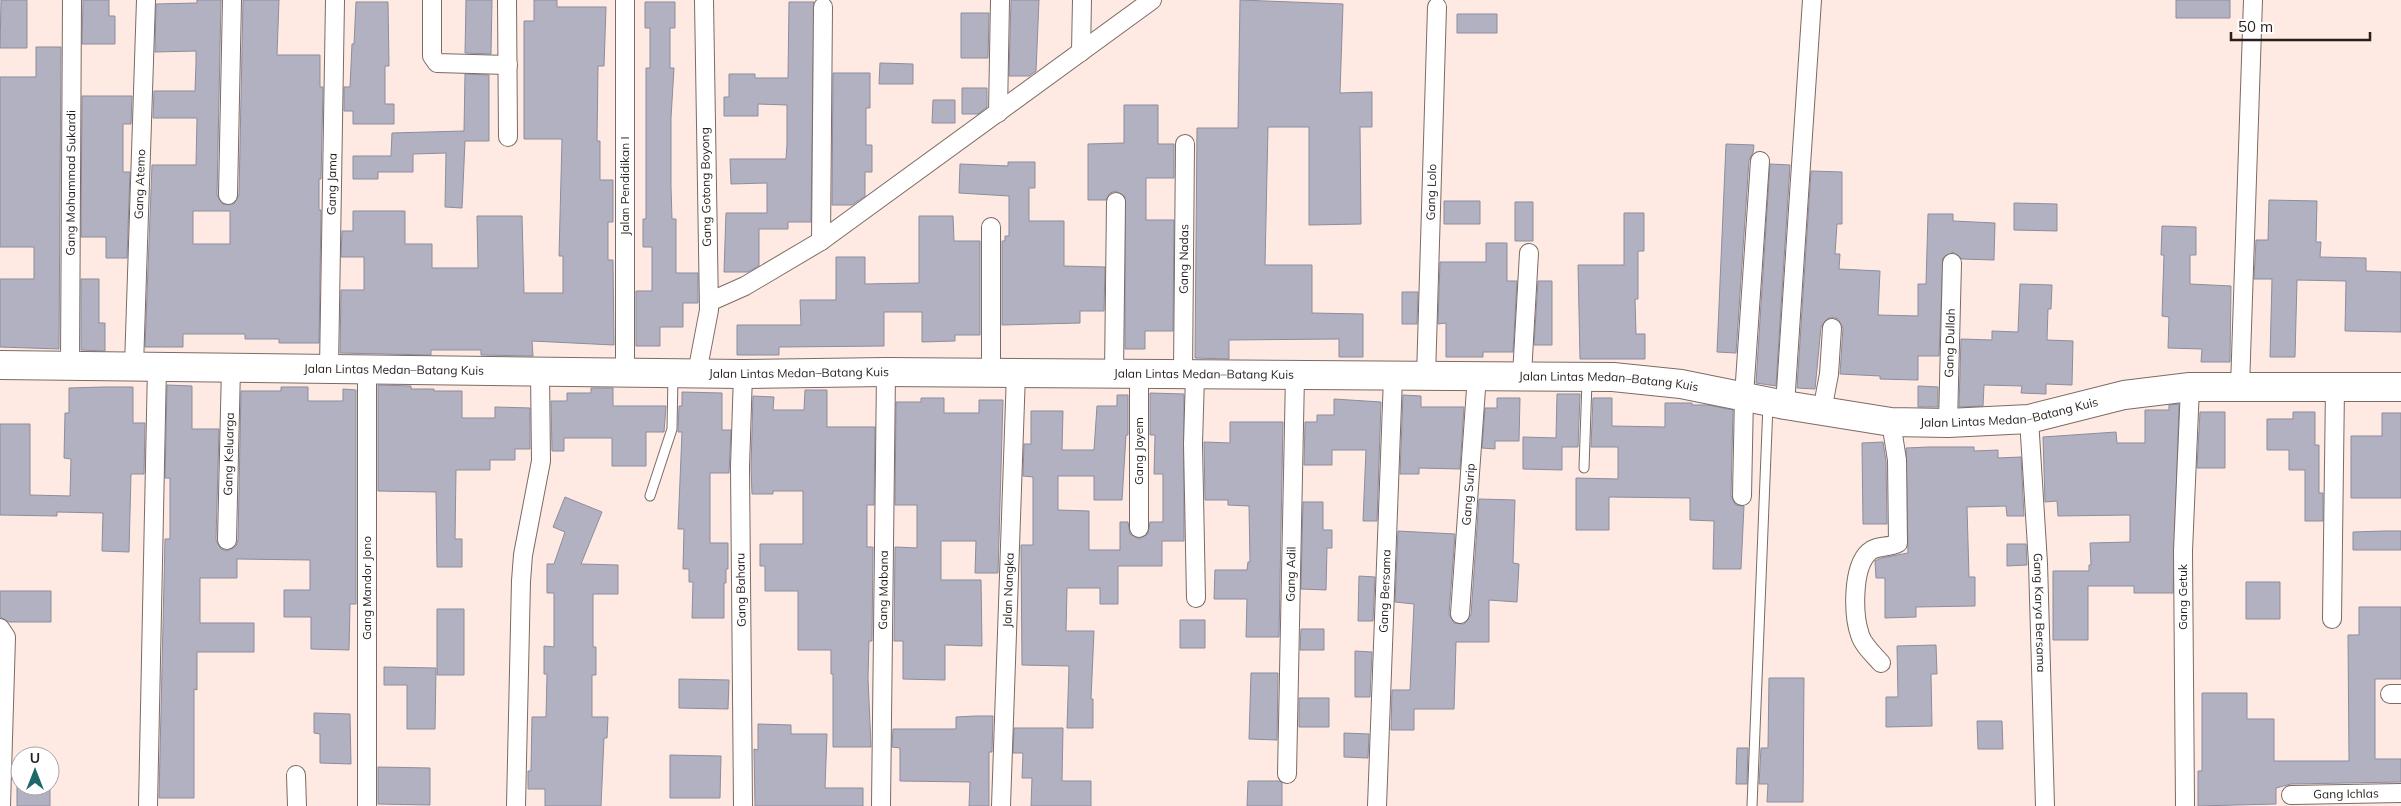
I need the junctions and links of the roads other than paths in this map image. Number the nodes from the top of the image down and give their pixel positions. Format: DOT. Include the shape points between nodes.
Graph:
graph roads {
  1 [pos="72,0"];
  2 [pos="146,0"];
  3 [pos="232,0"];
  4 [pos="335,0"];
  5 [pos="432,0"];
  6 [pos="508,0"];
  7 [pos="625,0"];
  8 [pos="704,0"];
  9 [pos="1000,0"];
  10 [pos="1082,0"];
  11 [pos="1152,0"];
  12 [pos="1812,0"];
  13 [pos="2253,0"];
  14 [pos="823,7"];
  15 [pos="1437,7"];
  16 [pos="1081,52"];
  17 [pos="508,65"];
  18 [pos="998,113"];
  19 [pos="508,137"];
  20 [pos="1185,144"];
  21 [pos="1760,161"];
  22 [pos="228,195"];
  23 [pos="1116,202"];
  24 [pos="991,227"];
  25 [pos="821,241"];
  26 [pos="1529,253"];
  27 [pos="1952,263"];
  28 [pos="709,306"];
  29 [pos="1832,328"];
  30 [pos="70,364"];
  31 [pos="0,365"];
  32 [pos="145,366"];
  33 [pos="232,367"];
  34 [pos="329,368"];
  35 [pos="367,369"];
  36 [pos="540,372"];
  37 [pos="886,372"];
  38 [pos="662,373"];
  39 [pos="1004,373"];
  40 [pos="743,374"];
  41 [pos="1126,374"];
  42 [pos="1189,374"];
  43 [pos="1295,375"];
  44 [pos="1477,375"];
  45 [pos="1522,376"];
  46 [pos="1588,376"];
  47 [pos="1393,377"];
  48 [pos="1426,377"];
  49 [pos="2240,386"];
  50 [pos="2190,387"];
  51 [pos="2335,388"];
  52 [pos="2401,388"];
  53 [pos="1766,401"];
  54 [pos="1822,411"];
  55 [pos="2028,419"];
  56 [pos="1891,422"];
  57 [pos="1948,423"];
  58 [pos="1584,468"];
  59 [pos="650,496"];
  60 [pos="1742,496"];
  61 [pos="1139,528"];
  62 [pos="226,540"];
  63 [pos="1196,598"];
  64 [pos="1460,614"];
  65 [pos="2332,619"];
  66 [pos="0,628"];
  67 [pos="1881,663"];
  68 [pos="1286,774"];
  69 [pos="296,775"];
  70 [pos="2401,794"];
  71 [pos="2292,795"];
  72 [pos="1,806"];
  73 [pos="148,806"];
  74 [pos="298,806"];
  75 [pos="367,806"];
  76 [pos="516,806"];
  77 [pos="742,806"];
  78 [pos="881,806"];
  79 [pos="1001,806"];
  80 [pos="1377,806"];
  81 [pos="1752,806"];
  82 [pos="2044,806"];
  83 [pos="2185,806"];
  1 -- 30 [label="street, Gang Mohammad Sukardi"];
  2 -- 32 [label="street, Gang Atemo"];
  3 -- 22 [label="street"];
  4 -- 34 [label="street, Gang Jama"];
  5 -- 17 [label="street" via="432,56 437,63"];
  6 -- 17 [label="street"];
  7 -- 38 [label="street, Jalan Pendidikan I"];
  8 -- 28 [label="street, Gang Gotong Boyong"];
  9 -- 18 [label="street"];
  10 -- 16 [label="street"];
  11 -- 16 [label="street"];
  12 -- 53 [label="street"];
  13 -- 49 [label="street"];
  14 -- 25 [label="street"];
  15 -- 48 [label="street, Gang Lolo"];
  16 -- 18 [label="street"];
  17 -- 19 [label="street"];
  18 -- 25 [label="street"];
  20 -- 42 [label="street, Gang Nadas"];
  21 -- 53 [label="street"];
  23 -- 41 [label="street, Gang Jayem"];
  24 -- 39 [label="street, Jalan Nangka"];
  25 -- 28 [label="street"];
  26 -- 45 [label="street"];
  27 -- 57 [label="street, Gang Dullah"];
  28 -- 38 [label="street, Gang Gotong Boyong" via="706,335"];
  29 -- 54 [label="street"];
  30 -- 31 [label="highway, Jalan Lintas Medan–Batang Kuis"];
  30 -- 32 [label="highway, Jalan Lintas Medan–Batang Kuis"];
  32 -- 33 [label="highway, Jalan Lintas Medan–Batang Kuis"];
  32 -- 73 [label="street, Gang Atemo"];
  33 -- 34 [label="highway, Jalan Lintas Medan–Batang Kuis"];
  33 -- 62 [label="street, Gang Keluarga"];
  34 -- 35 [label="highway, Jalan Lintas Medan–Batang Kuis"];
  35 -- 36 [label="highway, Jalan Lintas Medan–Batang Kuis"];
  35 -- 75 [label="street, Gang Mandor Jono"];
  36 -- 38 [label="highway, Jalan Lintas Medan–Batang Kuis"];
  36 -- 76 [label="street" via="541,461 521,581"];
  37 -- 39 [label="highway, Jalan Lintas Medan–Batang Kuis"];
  37 -- 40 [label="highway, Jalan Lintas Medan–Batang Kuis"];
  37 -- 78 [label="street, Gang Mabana"];
  38 -- 40 [label="highway, Jalan Lintas Medan–Batang Kuis"];
  38 -- 59 [label="lane" via="672,429"];
  39 -- 41 [label="highway, Jalan Lintas Medan–Batang Kuis"];
  39 -- 79 [label="street, Jalan Nangka"];
  40 -- 77 [label="street, Gang Baharu" via="740,467"];
  41 -- 42 [label="highway, Jalan Lintas Medan–Batang Kuis"];
  41 -- 61 [label="street, Gang Jayem"];
  42 -- 43 [label="highway, Jalan Lintas Medan–Batang Kuis"];
  42 -- 63 [label="street, Gang Nadas"];
  43 -- 47 [label="highway, Jalan Lintas Medan–Batang Kuis"];
  43 -- 68 [label="street, Gang Adil"];
  44 -- 45 [label="highway, Jalan Lintas Medan–Batang Kuis"];
  44 -- 48 [label="highway, Jalan Lintas Medan–Batang Kuis"];
  44 -- 64 [label="street, Gang Surip"];
  45 -- 46 [label="highway, Jalan Lintas Medan–Batang Kuis"];
  46 -- 53 [label="highway, Jalan Lintas Medan–Batang Kuis" via="1668,382"];
  46 -- 58 [label="lane"];
  47 -- 48 [label="highway, Jalan Lintas Medan–Batang Kuis"];
  47 -- 80 [label="street, Gang Bersama"];
  49 -- 50 [label="highway, Jalan Lintas Medan–Batang Kuis"];
  49 -- 51 [label="highway, Jalan Lintas Medan–Batang Kuis"];
  50 -- 55 [label="highway, Jalan Lintas Medan–Batang Kuis" via="2124,395"];
  50 -- 83 [label="street, Gang Getuk" via="2183,551"];
  51 -- 52 [label="highway, Jalan Lintas Medan–Batang Kuis"];
  51 -- 65 [label="street"];
  53 -- 54 [label="highway, Jalan Lintas Medan–Batang Kuis"];
  53 -- 60 [label="street"];
  53 -- 81 [label="lane"];
  54 -- 56 [label="highway, Jalan Lintas Medan–Batang Kuis"];
  55 -- 57 [label="highway, Jalan Lintas Medan–Batang Kuis"];
  55 -- 82 [label="street, Gang Karya Bersama" via="2038,563"];
  56 -- 57 [label="highway, Jalan Lintas Medan–Batang Kuis"];
  56 -- 67 [label="street" via="1898,460 1898,543 1869,552 1856,575 1860,634"];
  66 -- 72 [label="street" via="6,637"];
  69 -- 74 [label="street"];
  70 -- 71 [label="street, Gang Ichlas"];
}
